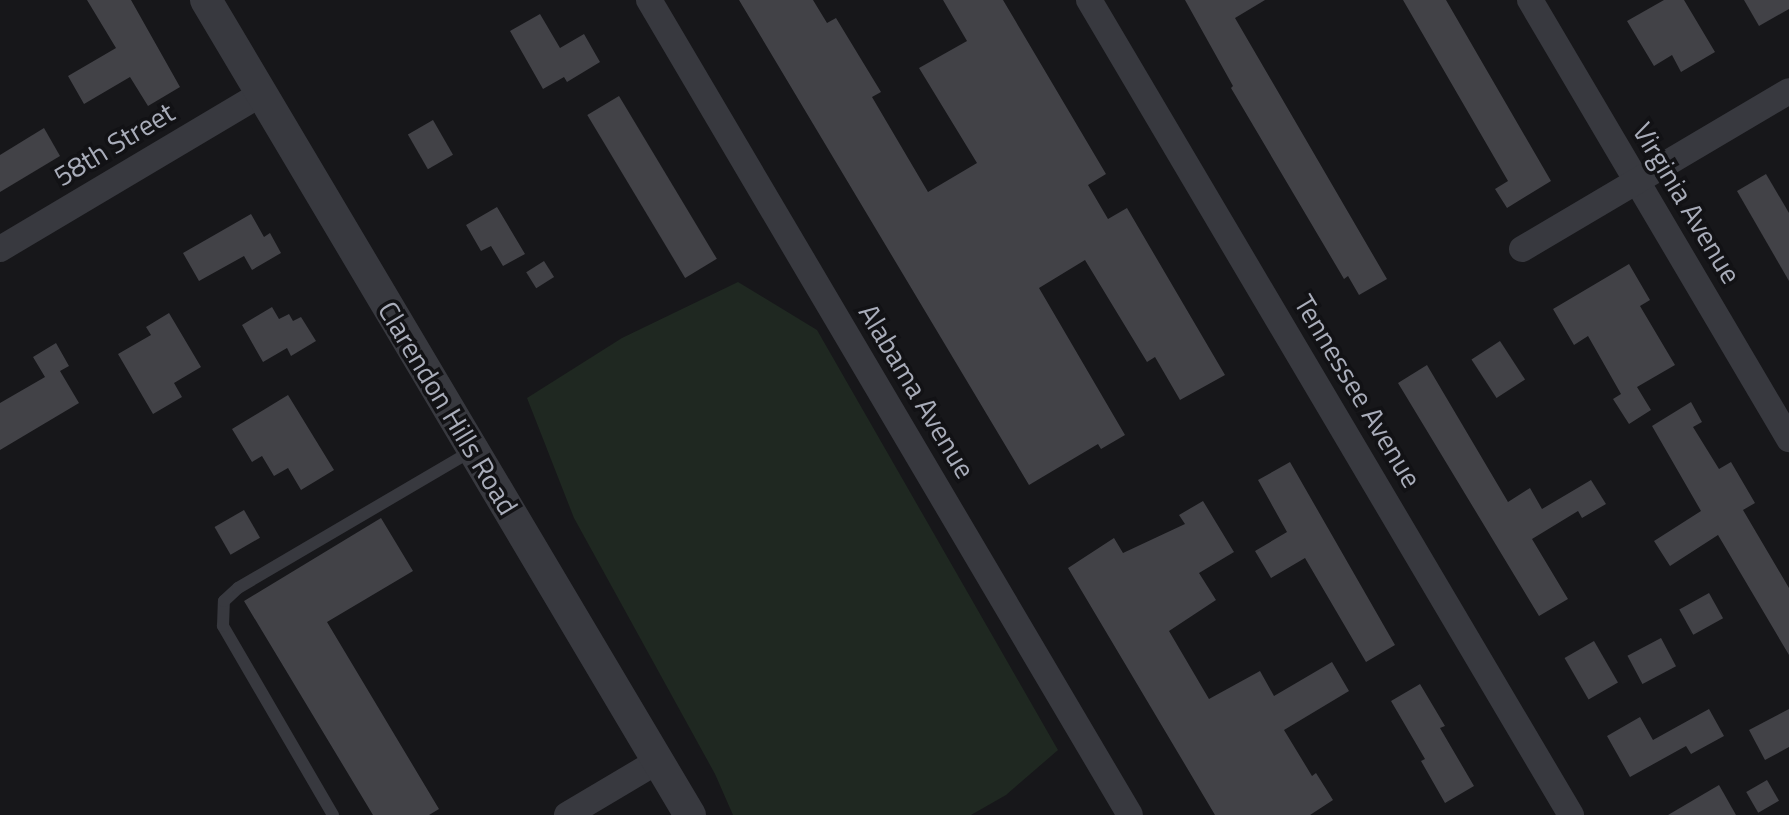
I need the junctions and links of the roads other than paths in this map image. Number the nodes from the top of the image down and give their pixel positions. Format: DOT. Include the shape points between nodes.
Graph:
graph roads {
  1 [pos="206,0"];
  2 [pos="649,0"];
  3 [pos="1089,0"];
  4 [pos="1530,0"];
  5 [pos="1789,91"];
  6 [pos="261,94"];
  7 [pos="1636,181"];
  8 [pos="0,249"];
  9 [pos="1522,249"];
  10 [pos="1789,439"];
  11 [pos="473,450"];
  12 [pos="658,761"];
  13 [pos="333,815"];
  14 [pos="567,815"];
  15 [pos="690,815"];
  16 [pos="1130,815"];
  17 [pos="1571,815"];
  1 -- 6 [label="street, Clarendon Hills Road"];
  2 -- 16 [label="street, Alabama Avenue"];
  3 -- 17 [label="street, Tennessee Avenue"];
  4 -- 7 [label="street, Virginia Avenue"];
  5 -- 7 [label="street"];
  6 -- 8 [label="street, 58th Street"];
  6 -- 11 [label="street, Clarendon Hills Road"];
  7 -- 9 [label="street"];
  7 -- 10 [label="street, Virginia Avenue"];
  11 -- 12 [label="street, Clarendon Hills Road"];
  11 -- 13 [label="lane" via="224,601 223,626"];
  12 -- 14 [label="street"];
  12 -- 15 [label="street, Clarendon Hills Road"];
}
